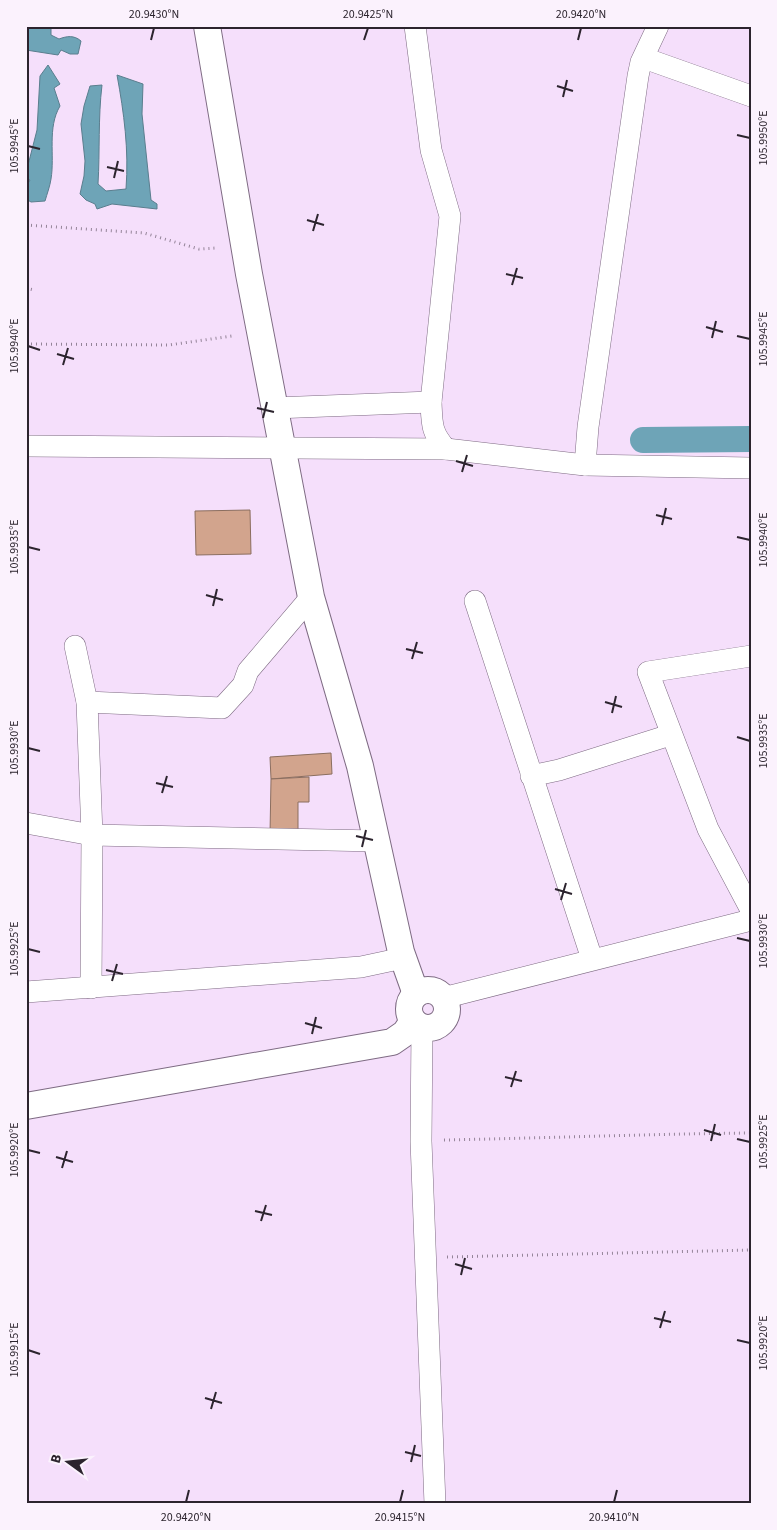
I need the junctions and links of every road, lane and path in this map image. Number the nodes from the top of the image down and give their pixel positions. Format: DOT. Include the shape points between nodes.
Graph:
graph roads {
  1 [pos="207,26"];
  2 [pos="415,26"];
  3 [pos="658,26"];
  4 [pos="644,58"];
  5 [pos="751,96"];
  6 [pos="26,225"];
  7 [pos="216,248"];
  8 [pos="26,288"];
  9 [pos="34,290"];
  10 [pos="232,336"];
  11 [pos="26,344"];
  12 [pos="431,402"];
  13 [pos="274,408"];
  14 [pos="26,446"];
  15 [pos="283,448"];
  16 [pos="446,449"];
  17 [pos="585,465"];
  18 [pos="751,468"];
  19 [pos="311,597"];
  20 [pos="475,600"];
  21 [pos="75,646"];
  22 [pos="751,656"];
  23 [pos="87,702"];
  24 [pos="670,735"];
  25 [pos="531,776"];
  26 [pos="26,822"];
  27 [pos="92,835"];
  28 [pos="377,841"];
  29 [pos="751,910"];
  30 [pos="751,920"];
  31 [pos="403,958"];
  32 [pos="592,959"];
  33 [pos="92,988"];
  34 [pos="26,992"];
  35 [pos="416,994"];
  36 [pos="443,998"];
  37 [pos="418,1024"];
  38 [pos="26,1106"];
  39 [pos="751,1133"];
  40 [pos="421,1141"];
  41 [pos="751,1250"];
  42 [pos="424,1258"];
  43 [pos="435,1504"];
  1 -- 13 [label="street"];
  2 -- 12 [label="street" via="431,150 450,216"];
  3 -- 4 [label="street"];
  4 -- 5 [label="street"];
  4 -- 17 [label="street" via="638,76"];
  6 -- 7 [label="path" via="144,233 199,249"];
  8 -- 9 [label="path"];
  10 -- 11 [label="path" via="169,345"];
  12 -- 13 [label="street"];
  12 -- 16 [label="street" via="432,427"];
  13 -- 15 [label="street"];
  14 -- 15 [label="street"];
  15 -- 16 [label="street"];
  15 -- 19 [label="street"];
  16 -- 17 [label="street"];
  17 -- 18 [label="street"];
  19 -- 23 [label="street" via="248,671 244,685 222,708"];
  19 -- 28 [label="street" via="360,766"];
  20 -- 25 [label="street"];
  21 -- 23 [label="street"];
  22 -- 24 [label="street" via="648,672"];
  23 -- 27 [label="street"];
  24 -- 25 [label="street"];
  24 -- 29 [label="street" via="708,830"];
  25 -- 32 [label="street"];
  26 -- 27 [label="street"];
  27 -- 28 [label="street"];
  27 -- 33 [label="street"];
  28 -- 31 [label="street"];
  30 -- 32 [label="street"];
  31 -- 33 [label="street" via="360,967"];
  31 -- 35 [label="street"];
  32 -- 36 [label="street"];
  33 -- 34 [label="street"];
  35 -- 36 [label="street" via="430,990"];
  35 -- 37 [label="street" via="409,1004 410,1016"];
  36 -- 37 [label="street" via="446,1013 441,1022 433,1027"];
  37 -- 38 [label="street" via="392,1042"];
  37 -- 40 [label="street"];
  39 -- 40 [label="path"];
  40 -- 42 [label="street"];
  41 -- 42 [label="path"];
  42 -- 43 [label="street"];
}
